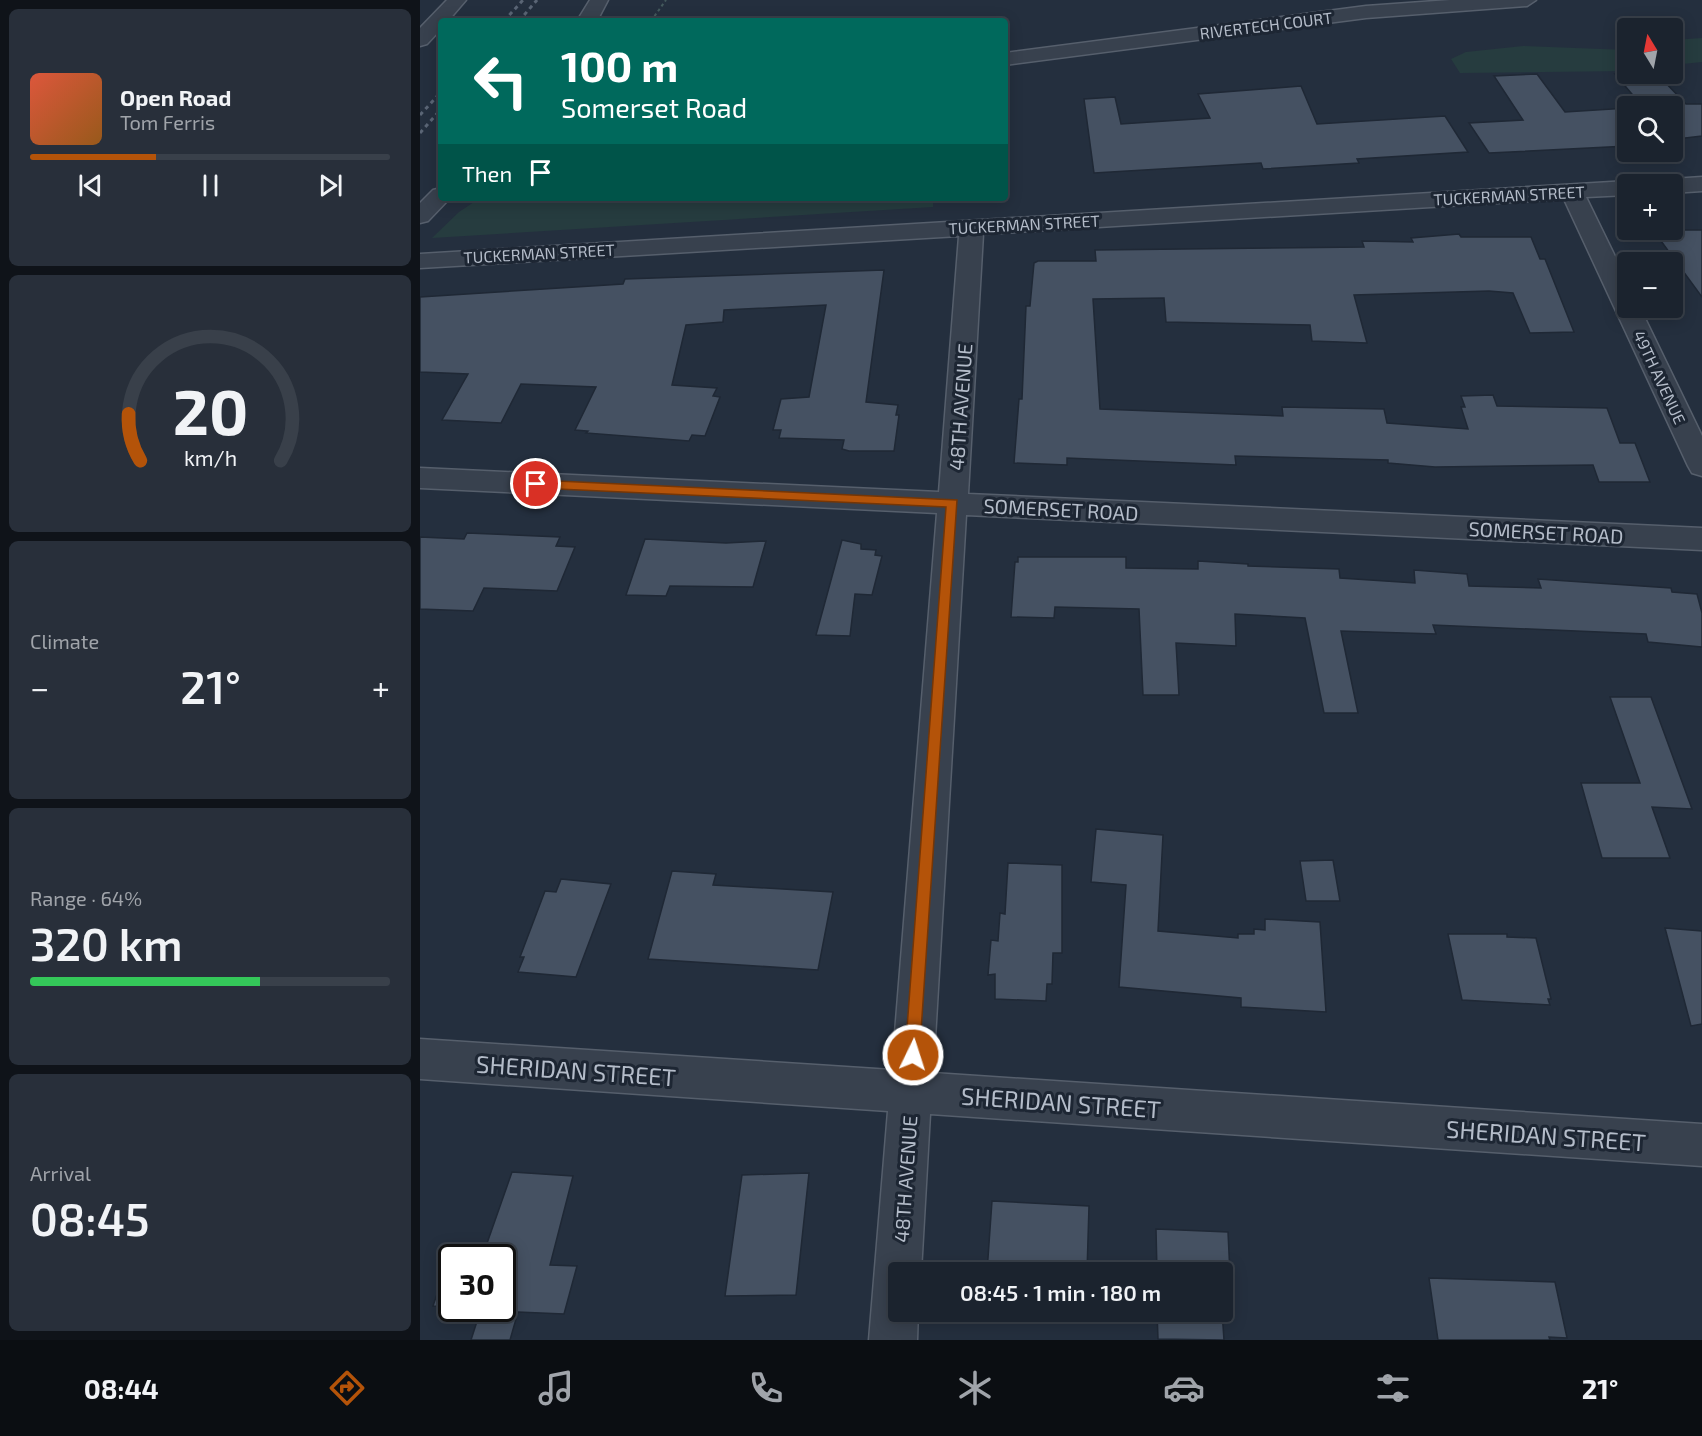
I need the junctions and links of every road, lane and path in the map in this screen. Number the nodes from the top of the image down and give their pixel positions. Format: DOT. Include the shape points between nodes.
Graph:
graph roads {
  1 [pos="457,0"];
  2 [pos="600,0"];
  3 [pos="666,0"];
  4 [pos="1527,0"];
  5 [pos="653,17"];
  6 [pos="440,18"];
  7 [pos="589,18"];
  8 [pos="603,18"];
  9 [pos="667,18"];
  10 [pos="438,21"];
  11 [pos="420,40"];
  12 [pos="1008,59"];
  13 [pos="1702,184"];
  14 [pos="1683,185"];
  15 [pos="1617,189"];
  16 [pos="1572,192"];
  17 [pos="438,198"];
  18 [pos="420,216"];
  19 [pos="972,227"];
  20 [pos="420,261"];
  21 [pos="1702,466"];
  22 [pos="420,478"];
  23 [pos="953,503"];
  24 [pos="1702,539"];
  25 [pos="420,1059"];
  26 [pos="911,1092"];
  27 [pos="1702,1145"];
  28 [pos="893,1340"];
  1 -- 6 [label="street"];
  2 -- 7 [label="street"];
  2 -- 8 [label="street"];
  3 -- 5 [label="path"];
  4 -- 12 [label="street, RIVERTECH COURT" via="1366,12"];
  5 -- 9 [label="path"];
  10 -- 11 [label="street"];
  13 -- 14 [label="street"];
  15 -- 16 [label="street, TUCKERMAN STREET"];
  16 -- 19 [label="street, TUCKERMAN STREET"];
  16 -- 21 [label="street, 49TH AVENUE"];
  17 -- 18 [label="street"];
  19 -- 20 [label="street, TUCKERMAN STREET"];
  19 -- 23 [label="street, 48TH AVENUE"];
  22 -- 23 [label="street, SOMERSET ROAD"];
  23 -- 24 [label="street, SOMERSET ROAD"];
  23 -- 26 [label="street, 48TH AVENUE"];
  25 -- 26 [label="street, SHERIDAN STREET"];
  26 -- 27 [label="street, SHERIDAN STREET"];
  26 -- 28 [label="street, 48TH AVENUE"];
}
